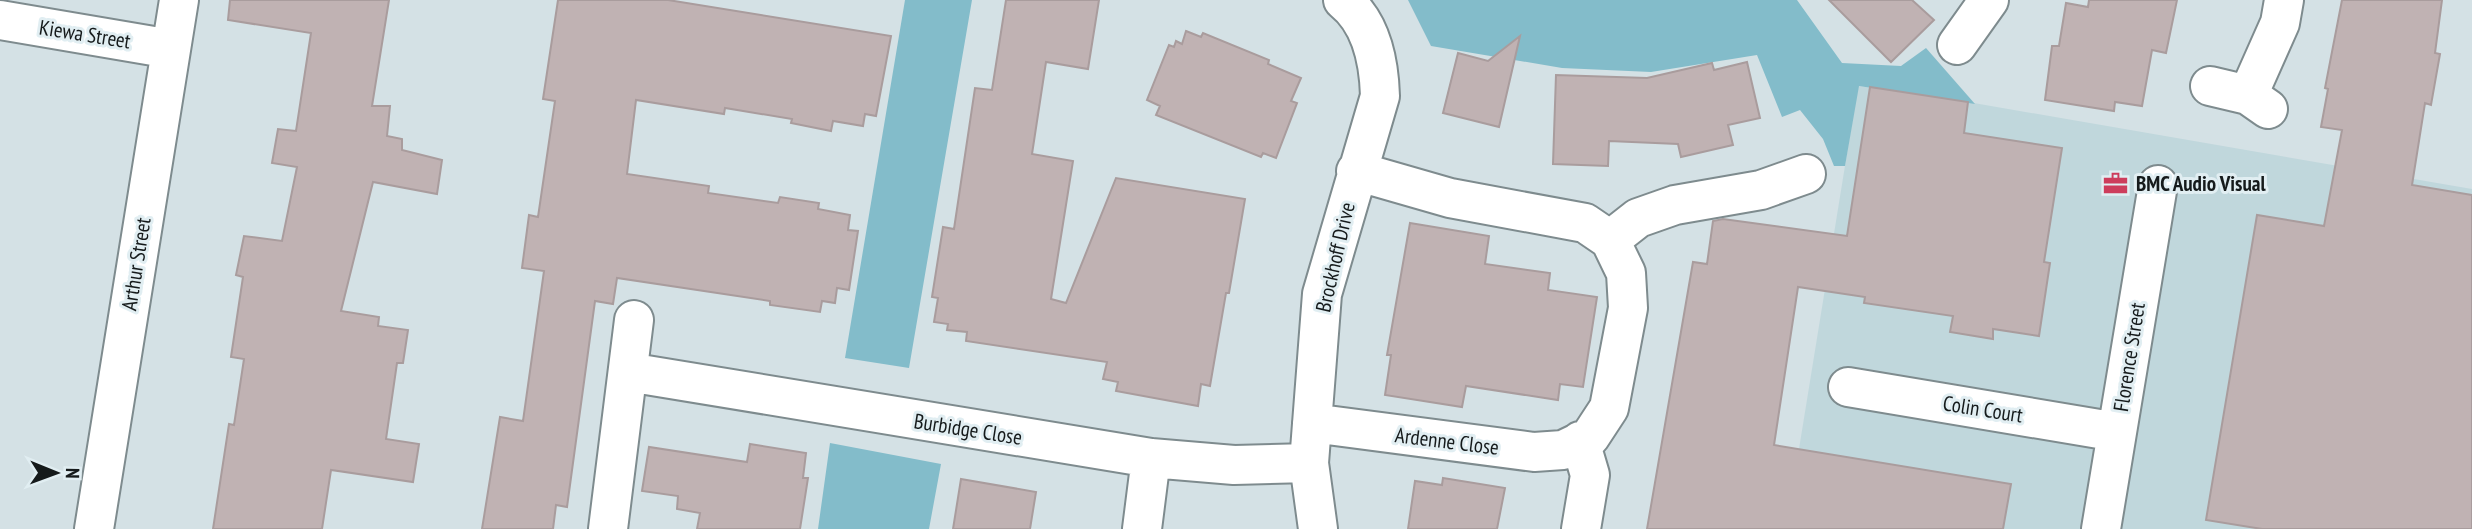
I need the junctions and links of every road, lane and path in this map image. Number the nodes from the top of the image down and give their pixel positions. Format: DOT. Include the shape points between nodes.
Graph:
graph roads {
  1 [pos="179,0"];
  2 [pos="1343,0"];
  3 [pos="1989,0"];
  4 [pos="2284,0"];
  5 [pos="0,20"];
  6 [pos="1957,44"];
  7 [pos="171,49"];
  8 [pos="2210,86"];
  9 [pos="1356,171"];
  10 [pos="1806,174"];
  11 [pos="2158,185"];
  12 [pos="1610,240"];
  13 [pos="634,320"];
  14 [pos="628,372"];
  15 [pos="1848,387"];
  16 [pos="1311,423"];
  17 [pos="2117,432"];
  18 [pos="1580,441"];
  19 [pos="1151,458"];
  20 [pos="1309,463"];
  21 [pos="94,529"];
  22 [pos="608,529"];
  23 [pos="1142,529"];
  24 [pos="1318,529"];
  25 [pos="1581,529"];
  26 [pos="2101,529"];
  1 -- 7 [label="street, Arthur Street"];
  2 -- 9 [label="street, Brockhoff Drive" via="1367,30 1379,65 1380,96"];
  3 -- 6 [label="street"];
  4 -- 8 [label="street" via="2259,103"];
  5 -- 7 [label="street, Kiewa Street"];
  7 -- 21 [label="street, Arthur Street"];
  9 -- 12 [label="street" via="1450,198 1585,223"];
  9 -- 16 [label="street, Brockhoff Drive" via="1322,294"];
  10 -- 12 [label="street" via="1760,190 1675,205 1638,218"];
  11 -- 17 [label="street, Florence Street"];
  12 -- 18 [label="street, Ardenne Close" via="1626,273 1628,308 1609,408 1590,437"];
  13 -- 14 [label="street"];
  14 -- 19 [label="street, Burbidge Close"];
  14 -- 22 [label="street"];
  15 -- 17 [label="street, Colin Court"];
  16 -- 18 [label="street, Ardenne Close" via="1534,452 1563,450"];
  16 -- 20 [label="street, Brockhoff Drive"];
  17 -- 26 [label="street, Florence Street"];
  18 -- 25 [label="street" via="1590,475"];
  19 -- 20 [label="street, Burbidge Close" via="1234,466"];
  19 -- 23 [label="street"];
  20 -- 24 [label="street, Brockhoff Drive"];
}
